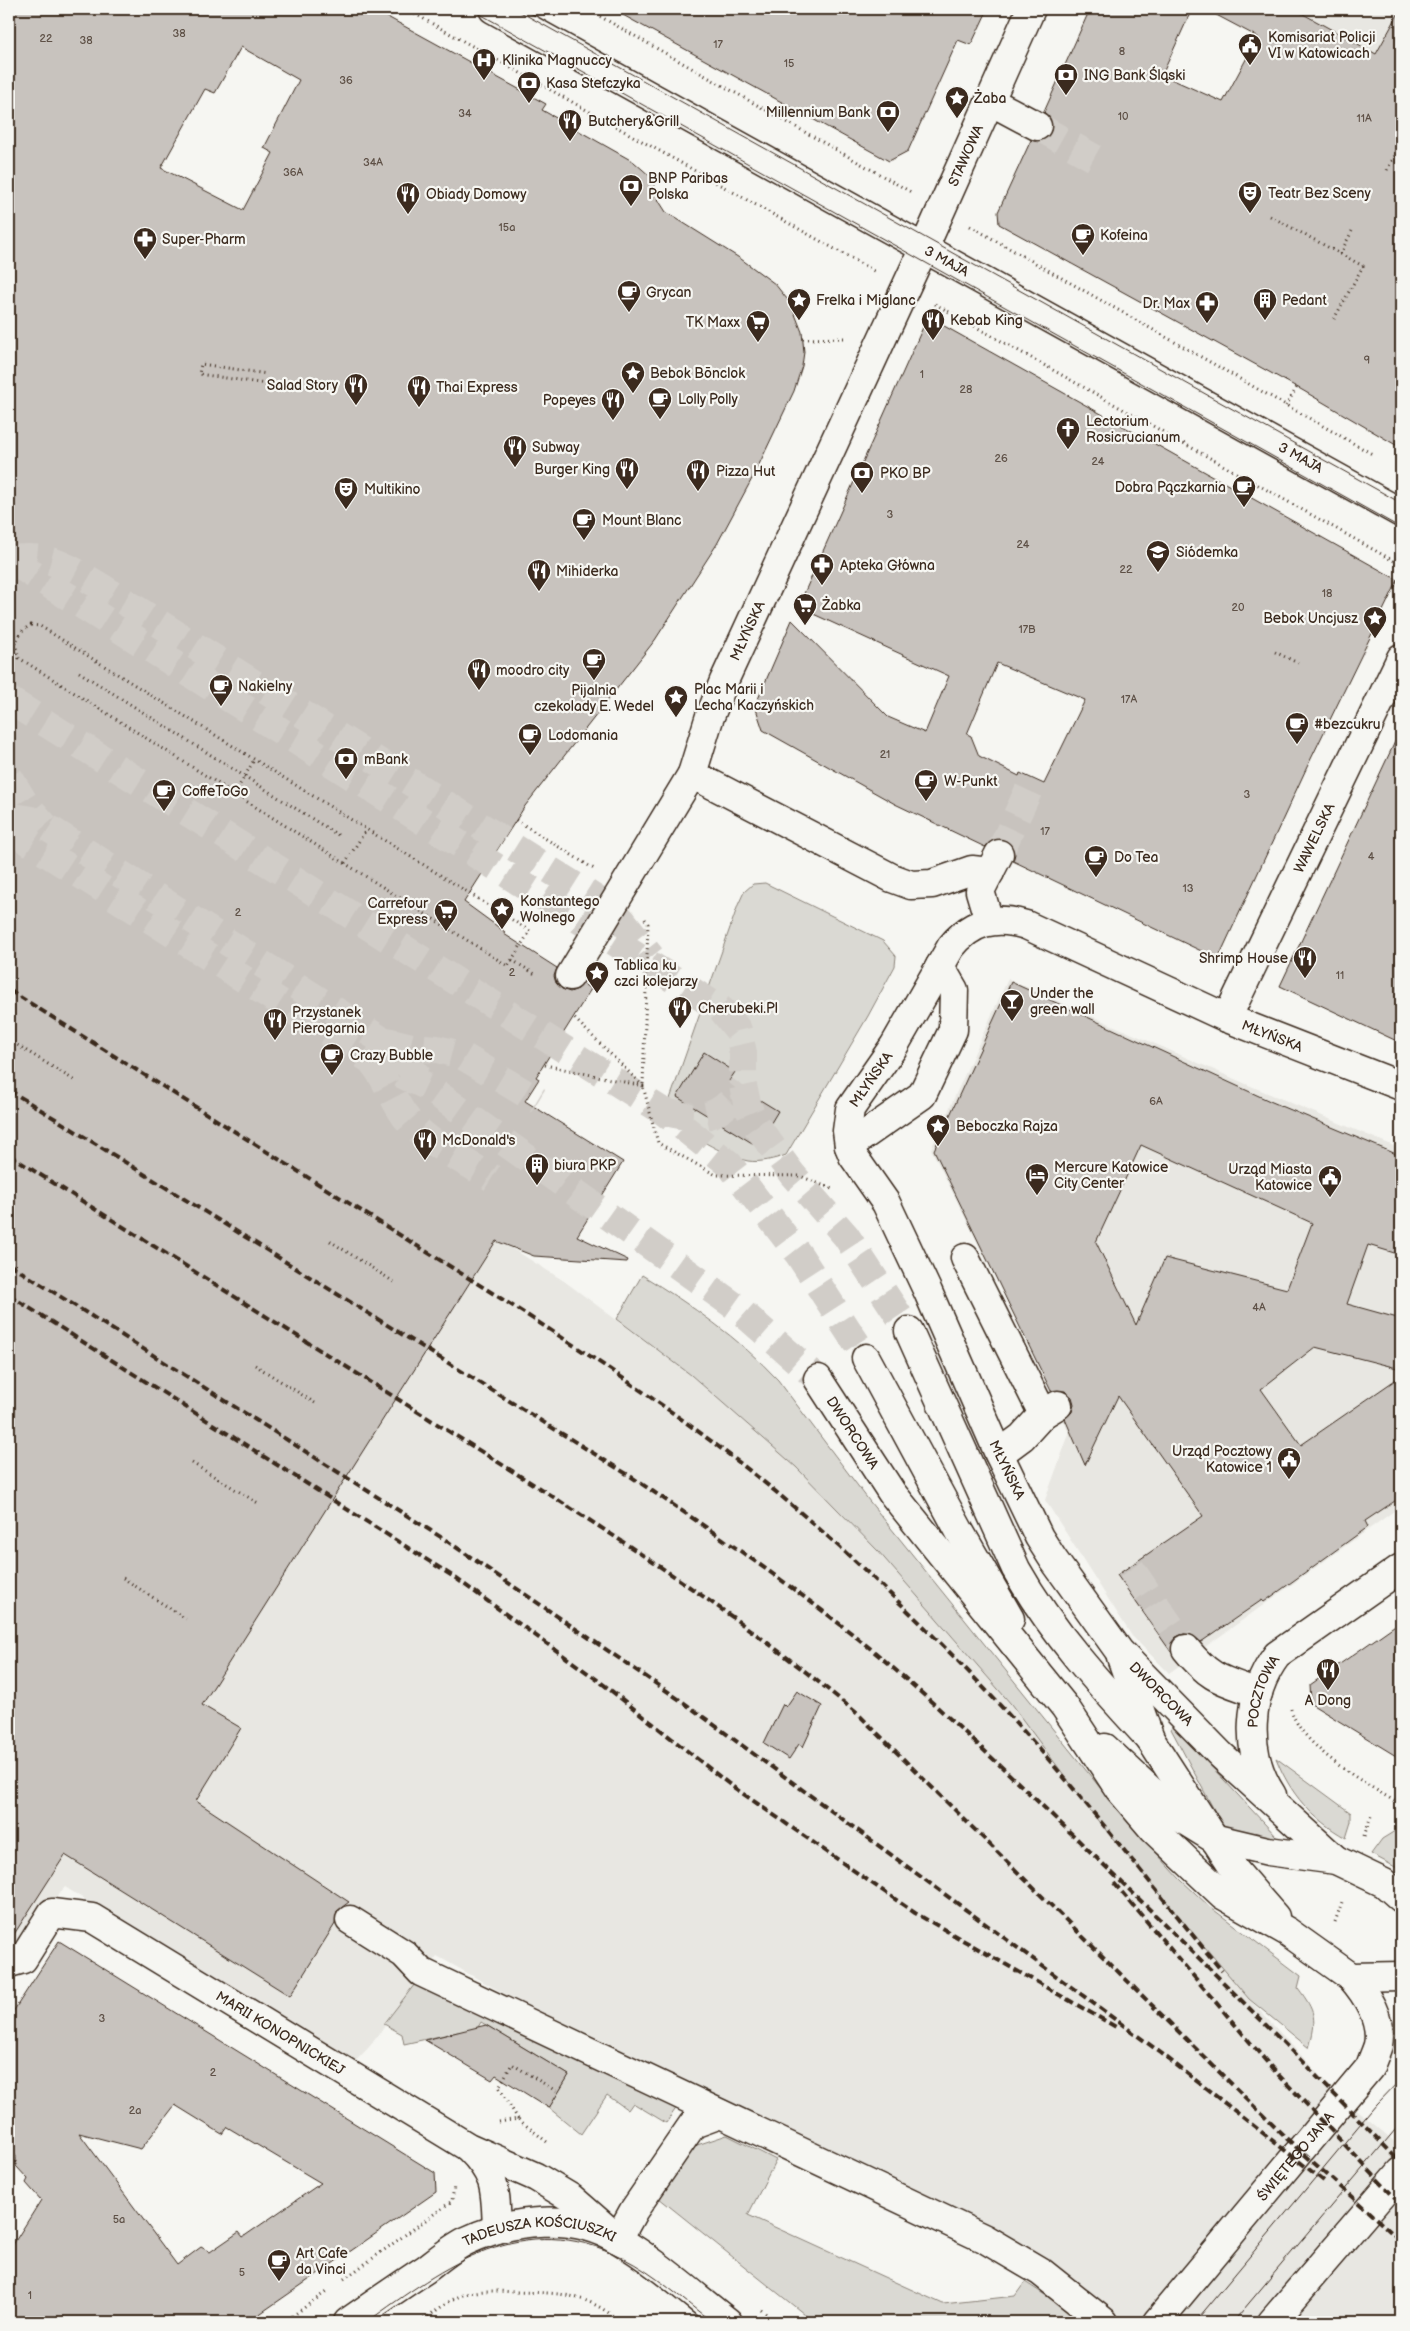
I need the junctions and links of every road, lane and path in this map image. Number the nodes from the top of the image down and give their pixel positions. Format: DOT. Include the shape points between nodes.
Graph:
graph roads {
  1 [pos="493,9"];
  2 [pos="587,9"];
  3 [pos="1031,9"];
  4 [pos="990,101"];
  5 [pos="1037,126"];
  6 [pos="1401,144"];
  7 [pos="1386,170"];
  8 [pos="941,210"];
  9 [pos="1270,216"];
  10 [pos="1352,231"];
  11 [pos="924,248"];
  12 [pos="1340,254"];
  13 [pos="1334,319"];
  14 [pos="267,374"];
  15 [pos="266,384"];
  16 [pos="1377,457"];
  17 [pos="1401,513"];
  18 [pos="1275,652"];
  19 [pos="1401,658"];
  20 [pos="1298,663"];
  21 [pos="79,672"];
  22 [pos="254,760"];
  23 [pos="692,774"];
  24 [pos="245,776"];
  25 [pos="235,793"];
  26 [pos="516,820"];
  27 [pos="366,830"];
  28 [pos="341,837"];
  29 [pos="345,863"];
  30 [pos="624,888"];
  31 [pos="989,921"];
  32 [pos="512,960"];
  33 [pos="517,963"];
  34 [pos="940,966"];
  35 [pos="570,976"];
  36 [pos="574,1018"];
  37 [pos="1227,1018"];
  38 [pos="9,1040"];
  39 [pos="545,1065"];
  40 [pos="76,1082"];
  41 [pos="643,1086"];
  42 [pos="1401,1086"];
  43 [pos="849,1146"];
  44 [pos="840,1192"];
  45 [pos="330,1241"];
  46 [pos="965,1258"];
  47 [pos="394,1282"];
  48 [pos="909,1331"];
  49 [pos="866,1358"];
  50 [pos="255,1365"];
  51 [pos="818,1379"];
  52 [pos="318,1405"];
  53 [pos="999,1454"];
  54 [pos="192,1463"];
  55 [pos="258,1504"];
  56 [pos="1401,1568"];
  57 [pos="123,1578"];
  58 [pos="186,1619"];
  59 [pos="1186,1649"];
  60 [pos="1119,1651"];
  61 [pos="1258,1693"];
  62 [pos="1290,1706"];
  63 [pos="1070,1713"];
  64 [pos="1150,1739"];
  65 [pos="1401,1805"];
  66 [pos="1284,1813"];
  67 [pos="1371,1816"];
  68 [pos="1213,1838"];
  69 [pos="1363,1838"];
  70 [pos="1336,1860"];
  71 [pos="1343,1898"];
  72 [pos="1401,1898"];
  73 [pos="350,1920"];
  74 [pos="1334,1923"];
  75 [pos="1288,1932"];
  76 [pos="9,1963"];
  77 [pos="1401,1976"];
  78 [pos="1350,1977"];
  79 [pos="556,2091"];
  80 [pos="720,2114"];
  81 [pos="518,2120"];
  82 [pos="468,2147"];
  83 [pos="1401,2172"];
  84 [pos="453,2181"];
  85 [pos="497,2229"];
  86 [pos="618,2239"];
  87 [pos="340,2282"];
  88 [pos="332,2288"];
  89 [pos="284,2322"];
  90 [pos="348,2322"];
  91 [pos="420,2322"];
  92 [pos="621,2322"];
  93 [pos="728,2322"];
  94 [pos="1104,2322"];
  95 [pos="1157,2322"];
  96 [pos="1272,2322"];
  1 -- 11 [label="street, 3 MAJA"];
  2 -- 8 [label="path"];
  3 -- 4 [label="street, STAWOWA"];
  4 -- 5 [label="street"];
  4 -- 8 [label="street, STAWOWA"];
  6 -- 7 [label="path"];
  8 -- 11 [label="street, STAWOWA"];
  8 -- 16 [label="path"];
  9 -- 12 [label="path"];
  10 -- 12 [label="path"];
  11 -- 17 [label="street, 3 MAJA"];
  11 -- 23 [label="street, MŁYŃSKA" via="724,680"];
  12 -- 13 [label="path" via="1363,266"];
  14 -- 15 [label="path" via="201,364 199,374"];
  18 -- 20 [label="path"];
  19 -- 37 [label="street, WAWELSKA"];
  21 -- 24 [label="path"];
  22 -- 24 [label="path"];
  22 -- 25 [label="path" via="40,626 31,625 23,630 15,643 19,658"];
  22 -- 27 [label="path"];
  23 -- 30 [label="street, MŁYŃSKA"];
  23 -- 31 [label="street" via="910,885 932,884 994,863 980,891"];
  24 -- 25 [label="path"];
  24 -- 28 [label="path"];
  25 -- 29 [label="path"];
  26 -- 30 [label="path"];
  27 -- 29 [label="path"];
  27 -- 32 [label="path" via="530,931"];
  29 -- 32 [label="path" via="508,966"];
  30 -- 35 [label="street, MŁYŃSKA"];
  30 -- 41 [label="path" via="648,924"];
  31 -- 34 [label="street, MŁYŃSKA" via="962,933"];
  31 -- 37 [label="street, MŁYŃSKA" via="1014,921 1026,925"];
  32 -- 33 [label="path"];
  34 -- 43 [label="street, MŁYŃSKA" via="891,1052 850,1109"];
  34 -- 43 [label="street" via="954,990 954,1030 922,1095"];
  36 -- 41 [label="path"];
  37 -- 42 [label="street, MŁYŃSKA"];
  38 -- 40 [label="path"];
  39 -- 41 [label="path"];
  41 -- 44 [label="path" via="658,1143 716,1175 800,1176"];
  43 -- 53 [label="street, MŁYŃSKA" via="886,1203"];
  45 -- 47 [label="path"];
  46 -- 53 [label="street" via="1051,1410"];
  48 -- 64 [label="street" via="1033,1600 1088,1671"];
  49 -- 63 [label="street" via="960,1532"];
  50 -- 52 [label="path"];
  51 -- 63 [label="street, DWORCOWA" via="892,1493"];
  53 -- 60 [label="street, MŁYŃSKA" via="1039,1537"];
  54 -- 55 [label="path"];
  56 -- 61 [label="street, POCZTOWA" via="1278,1656 1265,1672"];
  57 -- 58 [label="path"];
  59 -- 61 [label="street" via="1205,1671"];
  60 -- 64 [label="street, DWORCOWA"];
  60 -- 66 [label="street, DWORCOWA" via="1221,1755"];
  61 -- 66 [label="street, POCZTOWA" via="1252,1735 1254,1750 1263,1781"];
  62 -- 65 [label="path" via="1299,1726 1317,1746"];
  63 -- 68 [label="street, DWORCOWA" via="1179,1817"];
  63 -- 75 [label="street, DWORCOWA" via="1118,1789 1166,1842 1223,1895"];
  64 -- 68 [label="street, DWORCOWA"];
  66 -- 70 [label="street, DWORCOWA"];
  67 -- 69 [label="path"];
  68 -- 70 [label="street, DWORCOWA" via="1268,1851"];
  68 -- 75 [label="street, DWORCOWA" via="1236,1872"];
  70 -- 72 [label="street, DWORCOWA" via="1384,1883"];
  71 -- 74 [label="path"];
  73 -- 80 [label="street" via="404,1954 421,1972"];
  75 -- 78 [label="street, DWORCOWA"];
  76 -- 82 [label="street, MARII KONOPNICKIEJ" via="23,1959 52,1913 92,1918"];
  77 -- 78 [label="street"];
  78 -- 95 [label="street, ŚWIĘTEGO JANA" via="1368,2000 1376,2020 1378,2045 1370,2067"];
  79 -- 81 [label="path" via="512,2064 499,2087"];
  80 -- 86 [label="street" via="693,2124"];
  80 -- 94 [label="street" via="985,2240 1041,2272"];
  82 -- 85 [label="street, MARII KONOPNICKIEJ" via="486,2165 495,2190"];
  82 -- 86 [label="street, MARII KONOPNICKIEJ" via="557,2189"];
  83 -- 96 [label="street"];
  84 -- 87 [label="path" via="452,2202"];
  85 -- 86 [label="street, TADEUSZA KOŚCIUSZKI" via="561,2222 591,2227"];
  85 -- 90 [label="street, TADEUSZA KOŚCIUSZKI" via="466,2242"];
  86 -- 93 [label="street, TADEUSZA KOŚCIUSZKI"];
  88 -- 89 [label="path"];
  91 -- 92 [label="path" via="448,2302 486,2291 565,2293 588,2301"];
}
